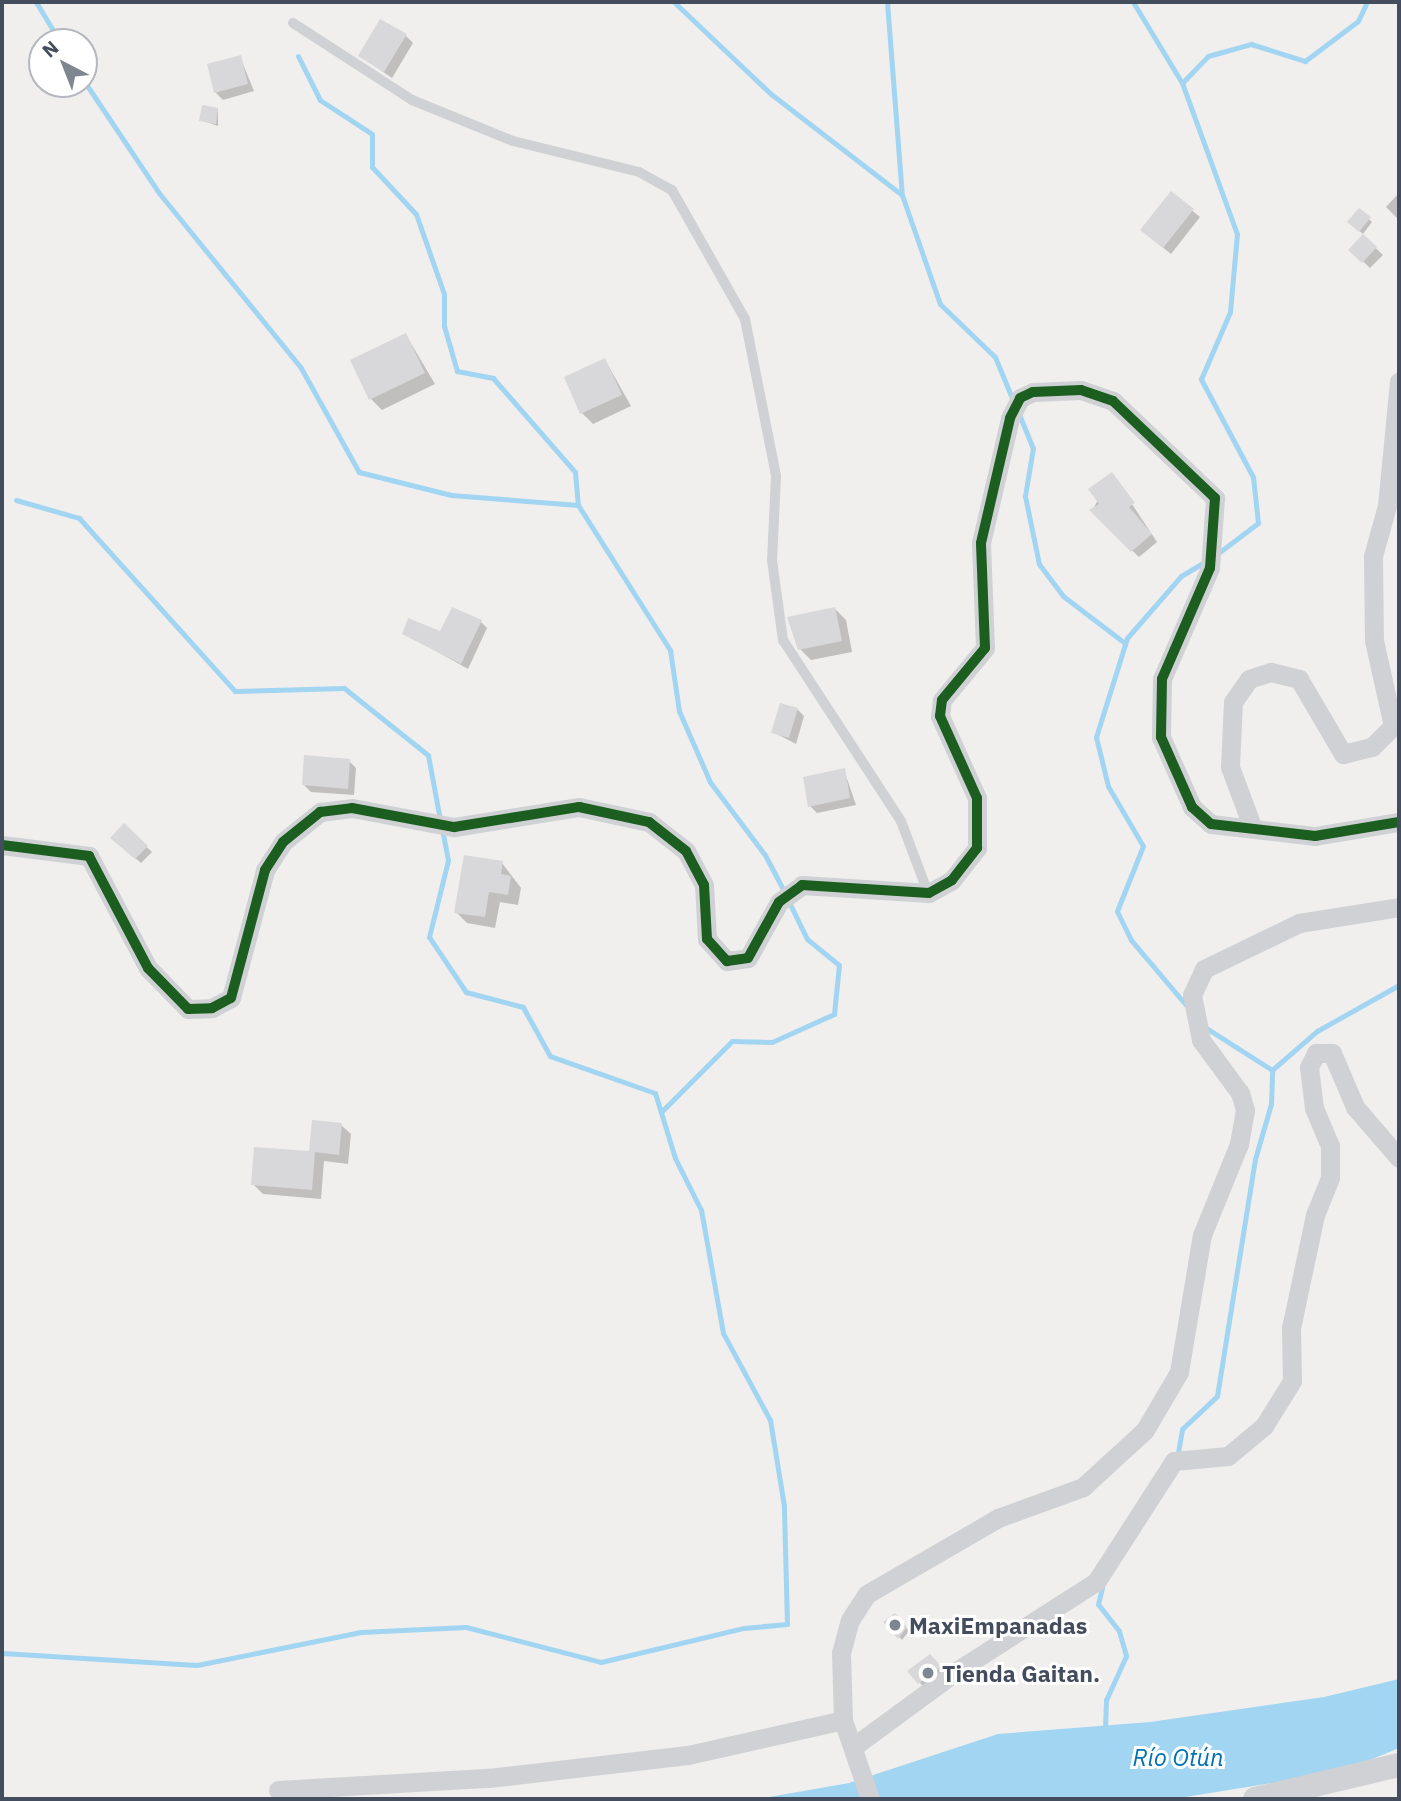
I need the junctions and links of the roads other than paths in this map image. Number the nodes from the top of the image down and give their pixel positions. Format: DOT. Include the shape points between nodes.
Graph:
graph roads {
  1 [pos="293,23"];
  2 [pos="1399,382"];
  3 [pos="1399,822"];
  4 [pos="1252,827"];
  5 [pos="2,845"];
  6 [pos="929,893"];
  7 [pos="1399,907"];
  8 [pos="1399,1158"];
  9 [pos="843,1720"];
  10 [pos="853,1747"];
  11 [pos="1399,1765"];
  12 [pos="278,1790"];
  13 [pos="870,1799"];
  14 [pos="1255,1799"];
  1 -- 6 [label="lane" via="412,100 513,141 639,172 672,190 745,319 776,476 772,560 783,640 901,821"];
  2 -- 4 [label="street" via="1387,506 1373,556 1374,640 1393,726 1371,747 1343,754 1299,680 1272,672 1249,679 1233,702 1230,767"];
  3 -- 4 [label="street" via="1315,836"];
  4 -- 6 [label="street" via="1211,824 1192,807 1161,737 1167,657 1210,568 1214,498 1114,401 1081,390 1020,398 1010,418 981,543 985,648 942,700 940,716 978,798 977,848 952,880"];
  5 -- 6 [label="street" via="89,856 148,968 188,1009 212,1008 231,998 265,870 299,825 320,812 352,808 428,827 454,827 579,807 649,822 686,851 704,885 707,939 727,961 739,962 757,948 779,902 802,886"];
  7 -- 9 [label="street" via="1298,923 1204,968 1194,1003 1201,1040 1240,1093 1245,1110 1239,1144 1202,1234 1179,1372 1145,1430 1083,1487 998,1518 867,1594 850,1620 841,1653"];
  8 -- 10 [label="street" via="1355,1107 1332,1053 1316,1053 1309,1068 1314,1108 1330,1146 1330,1178 1315,1215 1291,1328 1293,1381 1264,1426 1228,1456 1182,1460 1096,1582 955,1672"];
  9 -- 10 [label="street"];
  9 -- 12 [label="street" via="688,1755 489,1778"];
  10 -- 13 [label="street"];
  11 -- 14 [label="street"];
}
